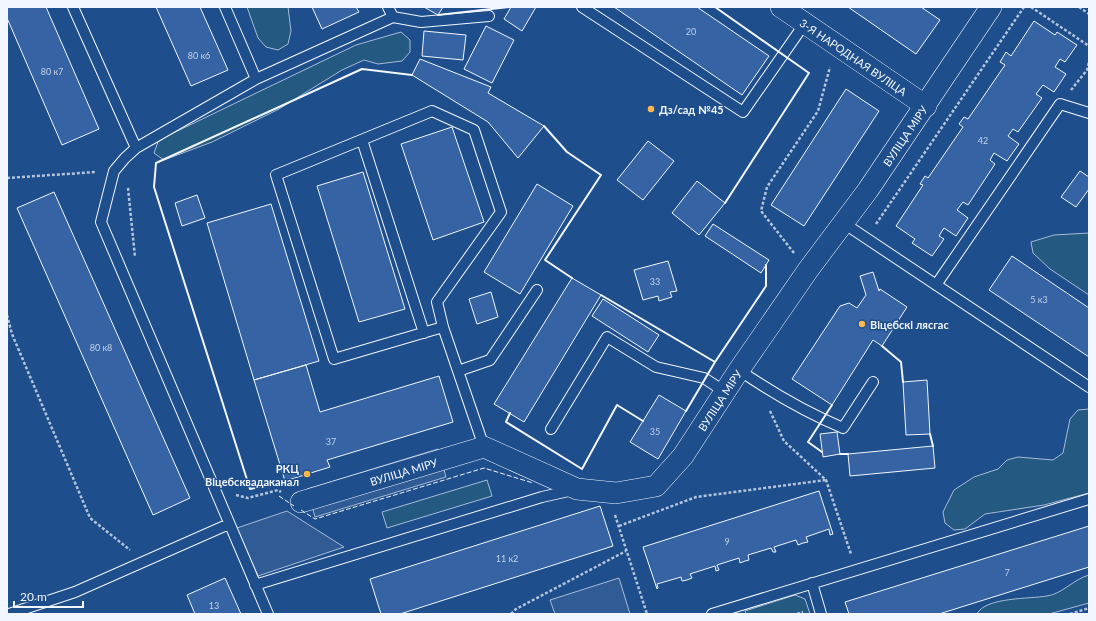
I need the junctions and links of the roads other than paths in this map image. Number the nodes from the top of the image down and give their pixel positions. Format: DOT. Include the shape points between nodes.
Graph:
graph roads {
  1 [pos="73,7"];
  2 [pos="225,7"];
  3 [pos="388,7"];
  4 [pos="582,7"];
  5 [pos="991,7"];
  6 [pos="793,13"];
  7 [pos="489,16"];
  8 [pos="393,18"];
  9 [pos="256,79"];
  10 [pos="926,106"];
  11 [pos="1089,113"];
  12 [pos="362,140"];
  13 [pos="136,148"];
  14 [pos="844,224"];
  15 [pos="936,285"];
  16 [pos="537,290"];
  17 [pos="444,327"];
  18 [pos="424,333"];
  19 [pos="739,370"];
  20 [pos="458,371"];
  21 [pos="873,382"];
  22 [pos="1089,387"];
  23 [pos="725,392"];
  24 [pos="551,429"];
  25 [pos="484,447"];
  26 [pos="577,489"];
  27 [pos="1089,499"];
  28 [pos="301,502"];
  29 [pos="229,524"];
  30 [pos="812,583"];
  31 [pos="255,585"];
  32 [pos="9,614"];
  33 [pos="268,614"];
  34 [pos="712,614"];
  35 [pos="821,614"];
  1 -- 13 [label="lane"];
  2 -- 9 [label="lane"];
  3 -- 8 [label="lane"];
  4 -- 6 [label="lane" via="743,112"];
  5 -- 10 [label="street, ВУЛІЦА МІРУ"];
  6 -- 10 [label="street, 3-Я НАРОДНАЯ ВУЛІЦА"];
  7 -- 8 [label="lane" via="422,22"];
  8 -- 9 [label="lane"];
  9 -- 13 [label="lane"];
  10 -- 14 [label="street, ВУЛІЦА МІРУ"];
  11 -- 15 [label="lane" via="1060,104"];
  12 -- 17 [label="lane" via="432,110 474,130 501,212 437,302"];
  12 -- 18 [label="lane"];
  12 -- 18 [label="lane" via="276,174 334,359"];
  13 -- 29 [label="lane" via="114,171 101,222"];
  14 -- 15 [label="lane"];
  14 -- 19 [label="street, ВУЛІЦА МІРУ" via="808,270"];
  15 -- 22 [label="lane"];
  16 -- 20 [label="lane" via="490,360"];
  17 -- 18 [label="lane"];
  17 -- 20 [label="lane"];
  19 -- 21 [label="lane" via="822,419 843,428"];
  19 -- 23 [label="street, ВУЛІЦА МІРУ"];
  20 -- 25 [label="lane"];
  23 -- 24 [label="lane" via="704,378 656,367 607,336"];
  23 -- 26 [label="street, ВУЛІЦА МІРУ" via="683,456 656,486 616,493"];
  25 -- 26 [label="street, ВУЛІЦА МІРУ"];
  25 -- 28 [label="street, ВУЛІЦА МІРУ"];
  26 -- 31 [label="lane" via="542,497"];
  27 -- 30 [label="lane"];
  29 -- 31 [label="lane"];
  29 -- 32 [label="lane" via="75,592"];
  30 -- 34 [label="lane"];
  30 -- 35 [label="lane"];
  31 -- 33 [label="lane"];
}
